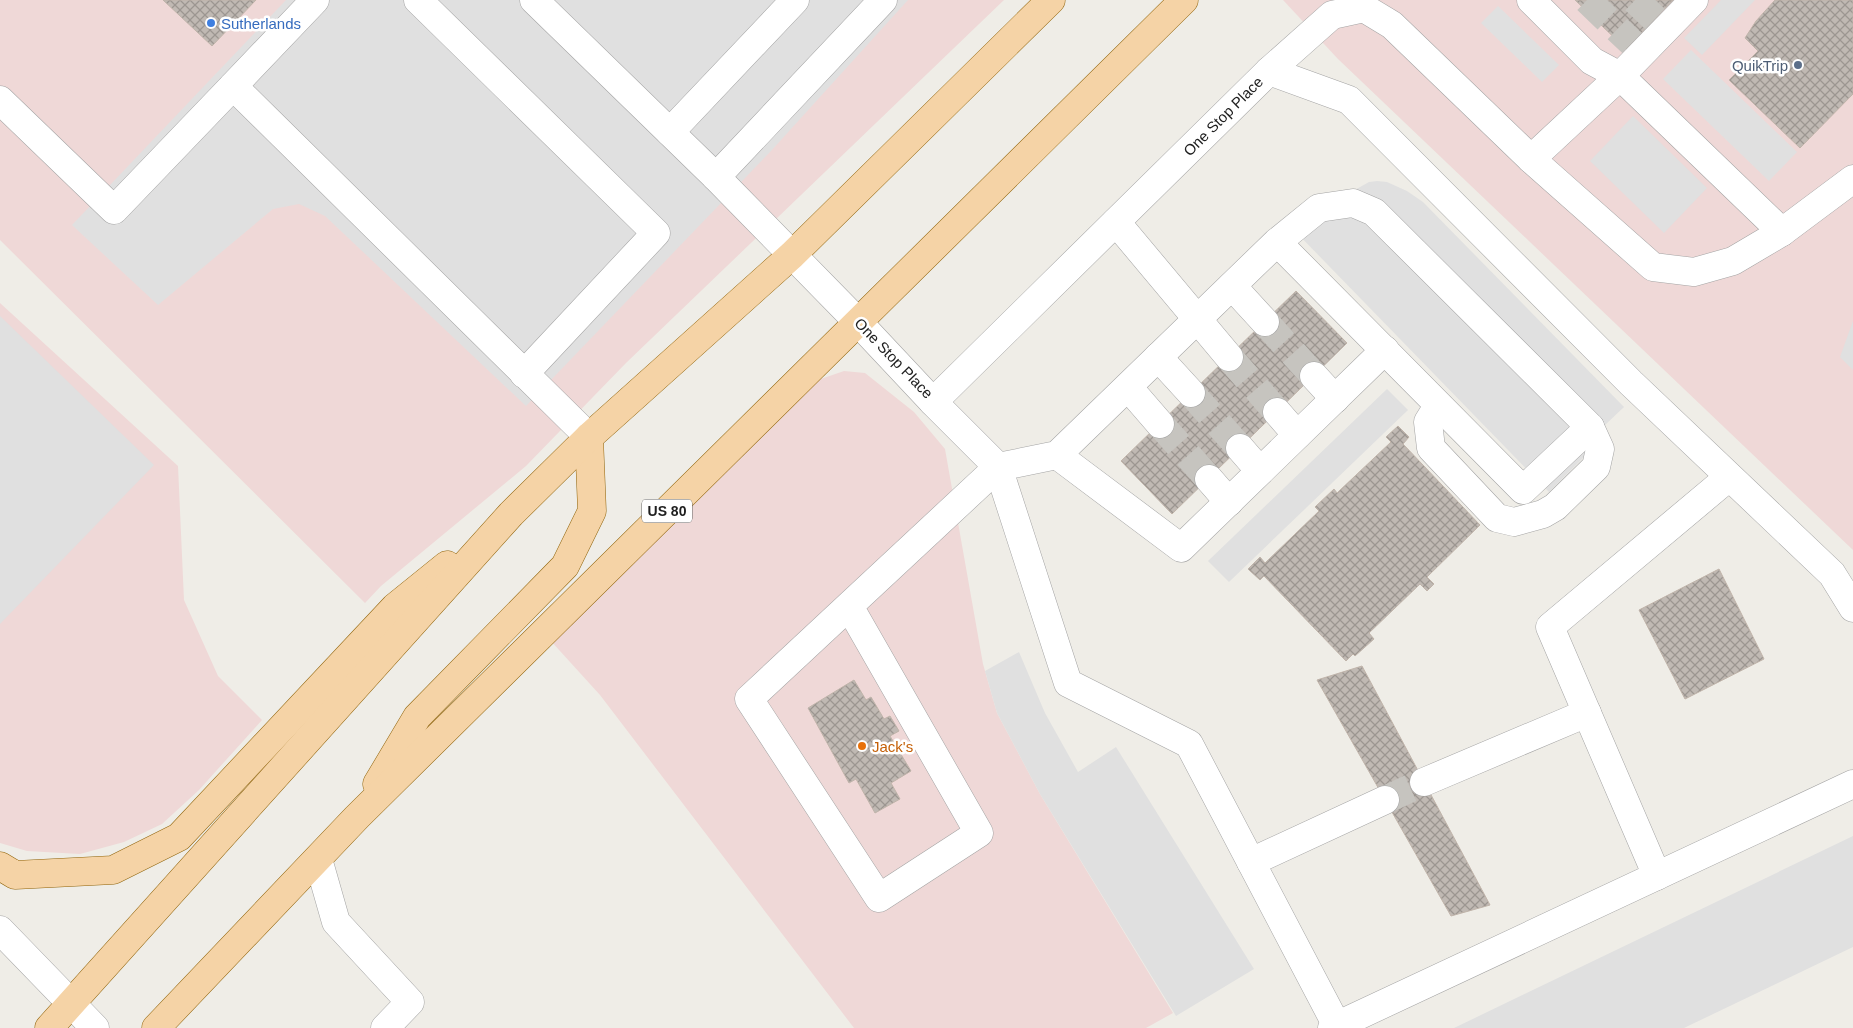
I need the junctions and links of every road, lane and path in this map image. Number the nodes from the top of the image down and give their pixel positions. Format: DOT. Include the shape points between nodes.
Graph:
graph roads {
  1 [pos="315,0"];
  2 [pos="418,0"];
  3 [pos="534,0"];
  4 [pos="795,0"];
  5 [pos="883,0"];
  6 [pos="1051,0"];
  7 [pos="1184,0"];
  8 [pos="1531,0"];
  9 [pos="1694,0"];
  10 [pos="1269,71"];
  11 [pos="1620,76"];
  12 [pos="233,86"];
  13 [pos="0,100"];
  14 [pos="670,132"];
  15 [pos="1531,158"];
  16 [pos="716,177"];
  17 [pos="1853,179"];
  18 [pos="1116,222"];
  19 [pos="1782,232"];
  20 [pos="1277,242"];
  21 [pos="792,255"];
  22 [pos="1232,286"];
  23 [pos="1197,320"];
  24 [pos="857,321"];
  25 [pos="1265,322"];
  26 [pos="1385,350"];
  27 [pos="1158,357"];
  28 [pos="1229,357"];
  29 [pos="524,374"];
  30 [pos="1314,376"];
  31 [pos="1128,387"];
  32 [pos="1191,394"];
  33 [pos="1335,399"];
  34 [pos="933,402"];
  35 [pos="1438,406"];
  36 [pos="1277,412"];
  37 [pos="1160,424"];
  38 [pos="1590,427"];
  39 [pos="1297,435"];
  40 [pos="589,437"];
  41 [pos="1240,448"];
  42 [pos="1057,456"];
  43 [pos="998,466"];
  44 [pos="1260,471"];
  45 [pos="1729,476"];
  46 [pos="1208,479"];
  47 [pos="1229,502"];
  48 [pos="511,514"];
  49 [pos="849,606"];
  50 [pos="1853,608"];
  51 [pos="1587,713"];
  52 [pos="1424,782"];
  53 [pos="1853,784"];
  54 [pos="1385,800"];
  55 [pos="357,817"];
  56 [pos="318,858"];
  57 [pos="1250,862"];
  58 [pos="0,866"];
  59 [pos="1657,876"];
  60 [pos="0,930"];
  61 [pos="0,949"];
  62 [pos="70,1005"];
  63 [pos="1334,1027"];
  64 [pos="49,1028"];
  65 [pos="95,1028"];
  66 [pos="156,1028"];
  67 [pos="385,1028"];
  1 -- 12 [label="street"];
  2 -- 29 [label="street" via="656,233"];
  3 -- 14 [label="street, One Stop Place"];
  4 -- 14 [label="street"];
  5 -- 16 [label="street"];
  6 -- 21 [label="main road"];
  7 -- 24 [label="main road, US 80"];
  8 -- 11 [label="street" via="1592,61"];
  9 -- 11 [label="street" via="1660,24 1637,48"];
  10 -- 15 [label="street, One Stop Place" via="1332,15 1364,8 1392,25"];
  10 -- 18 [label="street, One Stop Place"];
  10 -- 45 [label="street" via="1349,100 1631,383"];
  11 -- 15 [label="street"];
  11 -- 19 [label="street"];
  12 -- 13 [label="street" via="114,210"];
  12 -- 29 [label="street"];
  14 -- 16 [label="street, One Stop Place"];
  15 -- 19 [label="street, One Stop Place" via="1653,267 1694,272 1733,261"];
  16 -- 21 [label="street, One Stop Place"];
  17 -- 19 [label="street, One Stop Place"];
  18 -- 23 [label="street"];
  18 -- 34 [label="street, One Stop Place"];
  20 -- 22 [label="street"];
  20 -- 26 [label="street"];
  20 -- 38 [label="street" via="1319,208 1353,203 1374,212"];
  21 -- 24 [label="street, One Stop Place"];
  21 -- 40 [label="main road"];
  22 -- 23 [label="street"];
  22 -- 25 [label="street"];
  23 -- 27 [label="street"];
  23 -- 28 [label="street"];
  24 -- 34 [label="street, One Stop Place"];
  24 -- 55 [label="main road, US 80"];
  26 -- 33 [label="street"];
  26 -- 35 [label="street"];
  27 -- 31 [label="street"];
  27 -- 32 [label="street"];
  29 -- 40 [label="street"];
  30 -- 33 [label="street"];
  31 -- 37 [label="street"];
  31 -- 42 [label="street"];
  33 -- 39 [label="street"];
  34 -- 43 [label="street"];
  35 -- 38 [label="street" via="1523,490"];
  35 -- 38 [label="street" via="1428,422 1431,448 1497,518 1514,522 1555,507 1596,467 1600,448"];
  36 -- 39 [label="street"];
  39 -- 44 [label="street"];
  40 -- 48 [label="main road"];
  40 -- 55 [label="main road" via="592,511 565,566 417,717"];
  41 -- 44 [label="street"];
  42 -- 43 [label="street"];
  42 -- 47 [label="street" via="1181,548"];
  43 -- 49 [label="street"];
  43 -- 57 [label="street" via="1068,683 1189,744"];
  44 -- 47 [label="street"];
  45 -- 50 [label="street" via="1832,574"];
  45 -- 51 [label="street" via="1550,627"];
  46 -- 47 [label="street"];
  48 -- 58 [label="main road" via="395,607 179,837 113,870 15,875"];
  48 -- 62 [label="main road"];
  49 -- 49 [label="street" via="749,699 879,898 979,832"];
  51 -- 52 [label="street"];
  51 -- 59 [label="street"];
  53 -- 59 [label="street"];
  54 -- 57 [label="street"];
  55 -- 56 [label="main road, US 80"];
  56 -- 66 [label="main road, US 80"];
  56 -- 67 [label="street" via="336,922 410,1002"];
  57 -- 63 [label="street"];
  59 -- 63 [label="street"];
  60 -- 62 [label="street"];
  61 -- 62 [label="street"];
  62 -- 64 [label="main road"];
  62 -- 65 [label="street"];
}
